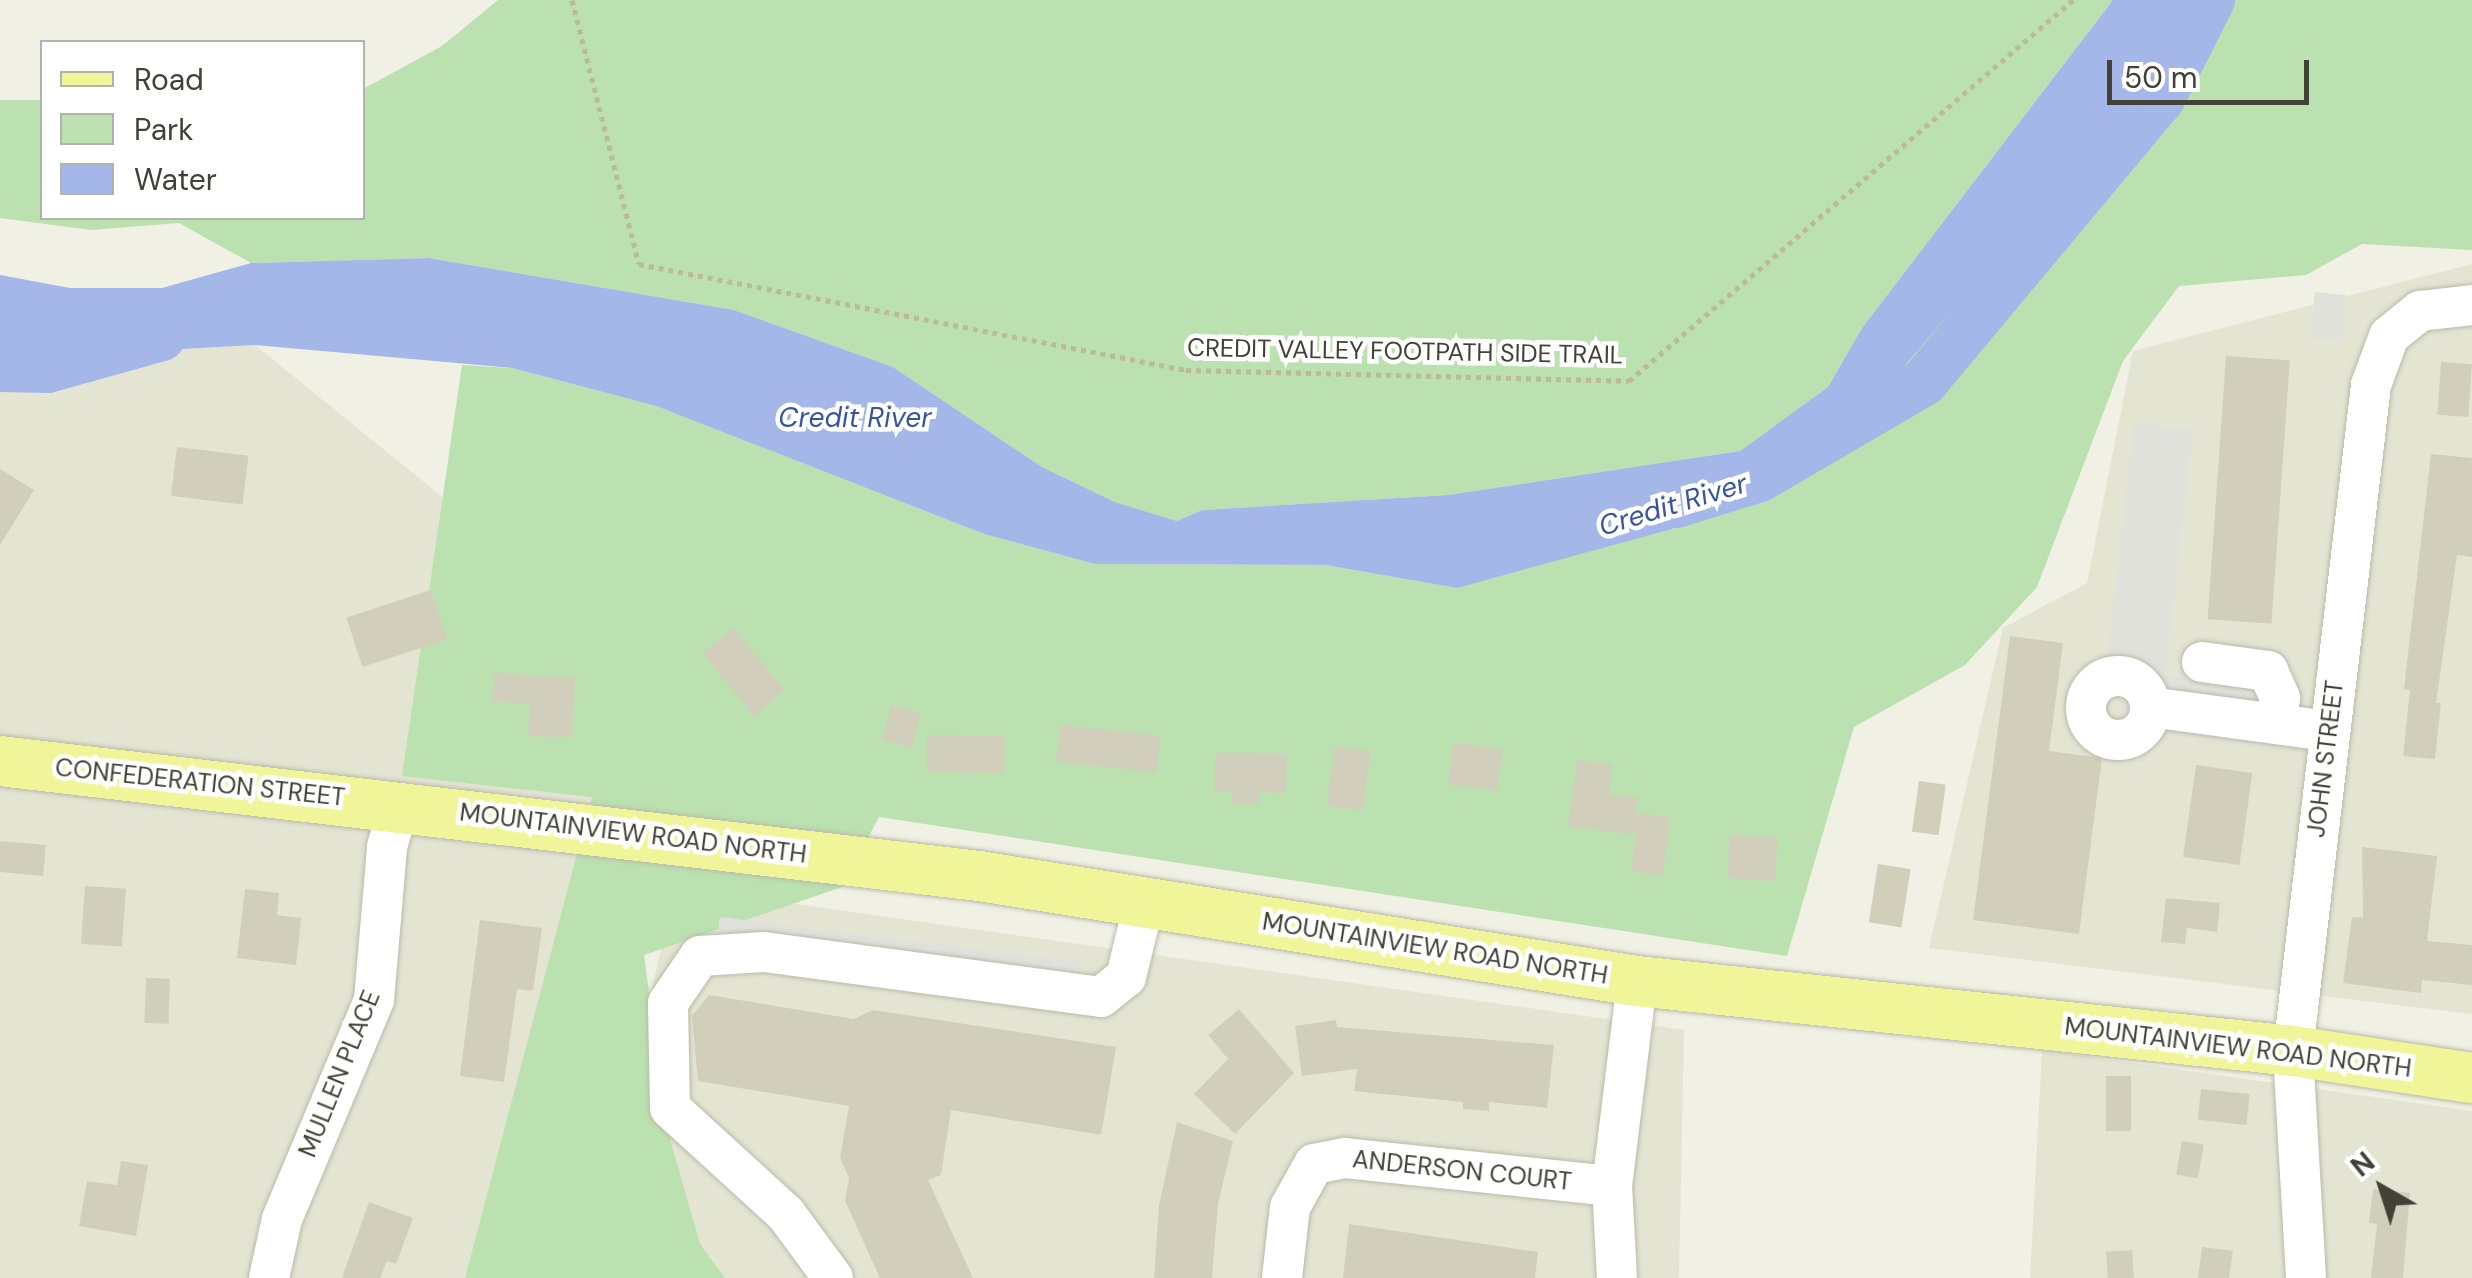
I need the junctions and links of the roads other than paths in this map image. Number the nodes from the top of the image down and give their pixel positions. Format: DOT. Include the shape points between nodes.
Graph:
graph roads {
  1 [pos="2472,305"];
  2 [pos="2202,662"];
  3 [pos="2150,707"];
  4 [pos="2275,724"];
  5 [pos="2328,731"];
  6 [pos="0,760"];
  7 [pos="399,806"];
  8 [pos="1144,903"];
  9 [pos="1636,981"];
  10 [pos="2293,1051"];
  11 [pos="2472,1078"];
  12 [pos="1612,1186"];
  13 [pos="269,1278"];
  14 [pos="833,1278"];
  15 [pos="1282,1278"];
  16 [pos="1618,1278"];
  17 [pos="2306,1278"];
  1 -- 5 [label="street, JOHN STREET" via="2420,310 2388,336 2371,385"];
  2 -- 4 [label="street" via="2268,671 2280,698"];
  3 -- 4 [label="street"];
  4 -- 5 [label="street"];
  5 -- 10 [label="street, JOHN STREET"];
  6 -- 7 [label="main road, CONFEDERATION STREET"];
  7 -- 8 [label="main road, MOUNTAINVIEW ROAD NORTH"];
  7 -- 13 [label="street, MULLEN PLACE" via="387,847 374,1000 282,1219"];
  8 -- 9 [label="main road, MOUNTAINVIEW ROAD NORTH"];
  8 -- 14 [label="street" via="1126,976 1101,997 764,952 700,956 668,1003 670,1108 786,1214"];
  9 -- 10 [label="main road, MOUNTAINVIEW ROAD NORTH"];
  9 -- 12 [label="street"];
  10 -- 11 [label="main road, MOUNTAINVIEW ROAD NORTH"];
  10 -- 17 [label="street, JOHN STREET"];
  12 -- 15 [label="street, ANDERSON COURT" via="1344,1158 1314,1164 1290,1206"];
  12 -- 16 [label="street"];
}
